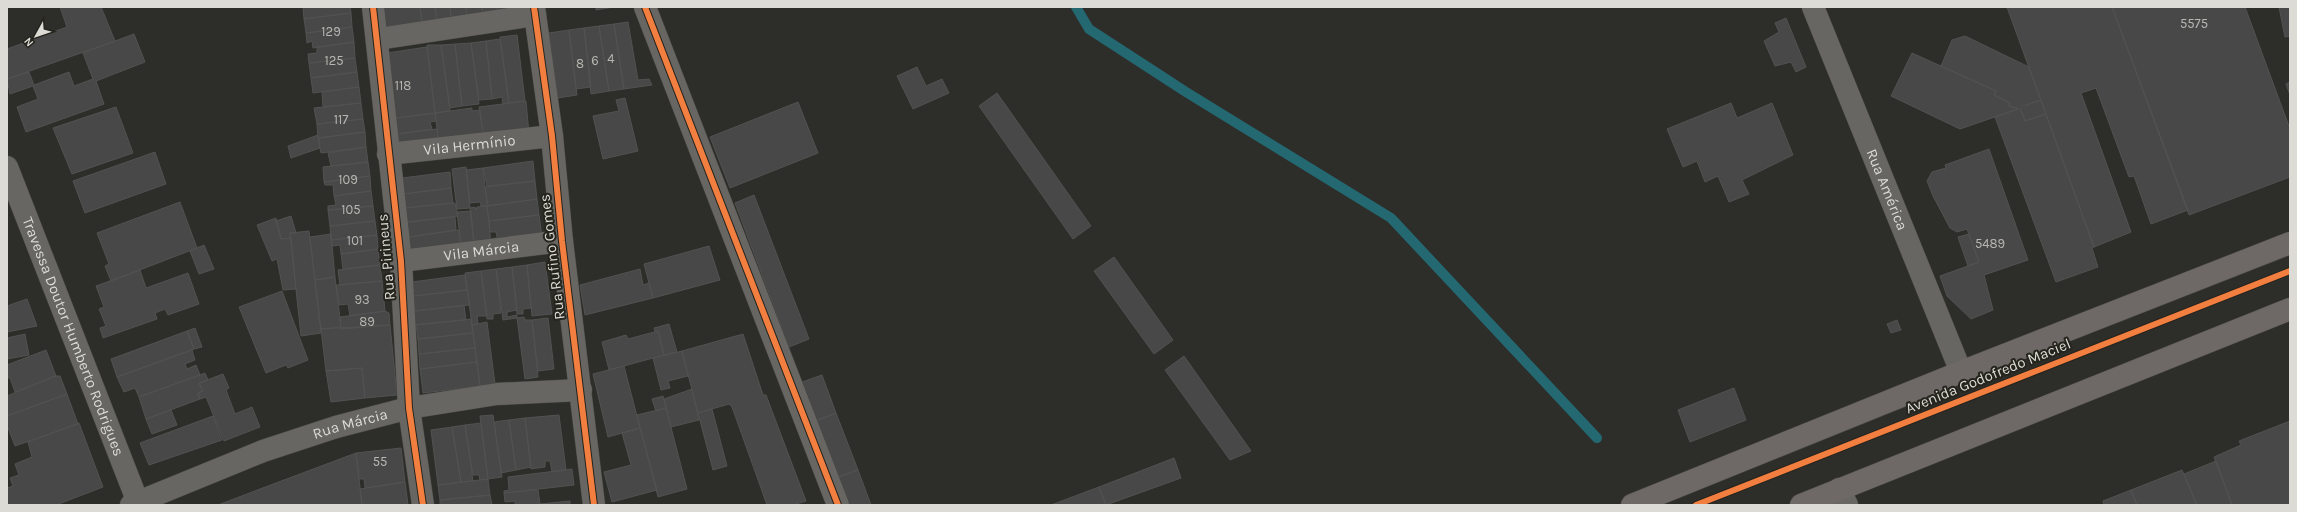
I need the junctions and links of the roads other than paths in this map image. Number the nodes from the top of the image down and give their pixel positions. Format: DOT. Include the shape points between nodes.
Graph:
graph roads {
  1 [pos="373,7"];
  2 [pos="645,7"];
  3 [pos="1813,7"];
  4 [pos="535,11"];
  5 [pos="378,39"];
  6 [pos="552,136"];
  7 [pos="388,154"];
  8 [pos="7,167"];
  9 [pos="562,241"];
  10 [pos="2290,243"];
  11 [pos="401,261"];
  12 [pos="2290,310"];
  13 [pos="1961,372"];
  14 [pos="581,390"];
  15 [pos="409,408"];
  16 [pos="1843,497"];
  17 [pos="136,504"];
  18 [pos="423,505"];
  19 [pos="594,505"];
  20 [pos="838,505"];
  21 [pos="1632,505"];
  22 [pos="1801,505"];
  1 -- 5 [label="street, Rua Pirineus"];
  2 -- 20 [label="street"];
  3 -- 13 [label="street, Rua América"];
  4 -- 5 [label="street"];
  4 -- 6 [label="street, Rua Rufino Gomes"];
  5 -- 7 [label="street, Rua Pirineus"];
  6 -- 7 [label="street, Vila Hermínio"];
  6 -- 9 [label="street, Rua Rufino Gomes"];
  7 -- 11 [label="street, Rua Pirineus"];
  8 -- 17 [label="street, Travessa Doutor Humberto Rodrigues"];
  9 -- 11 [label="street, Vila Márcia"];
  9 -- 14 [label="street, Rua Rufino Gomes"];
  10 -- 13 [label="main road, Avenida Godofredo Maciel"];
  11 -- 15 [label="street, Rua Pirineus"];
  12 -- 16 [label="main road"];
  13 -- 21 [label="main road, Avenida Godofredo Maciel"];
  14 -- 15 [label="street, Rua Márcia" via="497,394"];
  14 -- 19 [label="street, Rua Rufino Gomes"];
  15 -- 17 [label="street, Rua Márcia" via="336,427 263,451"];
  15 -- 18 [label="street, Rua Pirineus"];
  16 -- 22 [label="main road"];
}
